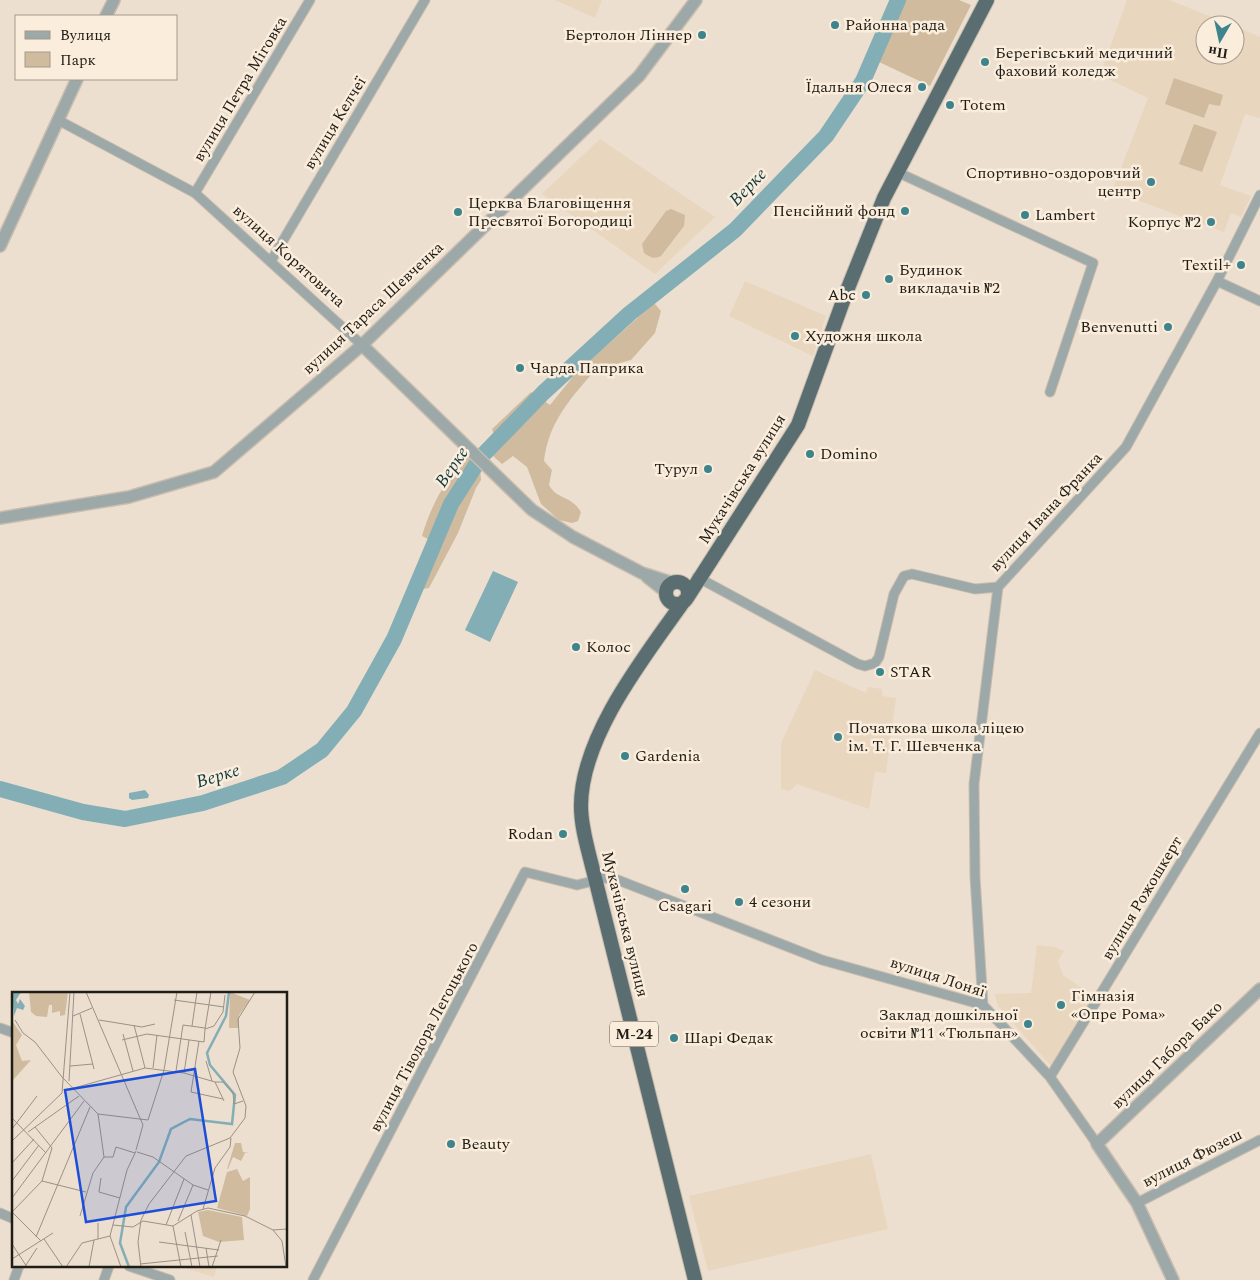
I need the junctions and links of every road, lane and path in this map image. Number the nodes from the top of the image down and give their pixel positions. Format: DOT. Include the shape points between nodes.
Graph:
graph roads {
  1 [pos="114,0"];
  2 [pos="310,0"];
  3 [pos="425,0"];
  4 [pos="696,0"];
  5 [pos="986,0"];
  6 [pos="106,15"];
  7 [pos="78,80"];
  8 [pos="58,120"];
  9 [pos="897,172"];
  10 [pos="195,193"];
  11 [pos="1260,195"];
  12 [pos="0,246"];
  13 [pos="271,261"];
  14 [pos="1217,281"];
  15 [pos="1260,301"];
  16 [pos="362,345"];
  17 [pos="1050,392"];
  18 [pos="0,518"];
  19 [pos="698,577"];
  20 [pos="998,587"];
  21 [pos="672,589"];
  22 [pos="686,600"];
  23 [pos="669,622"];
  24 [pos="1260,733"];
  25 [pos="596,879"];
  26 [pos="1260,989"];
  27 [pos="983,1004"];
  28 [pos="0,1028"];
  29 [pos="12,1032"];
  30 [pos="1050,1078"];
  31 [pos="1260,1140"];
  32 [pos="1096,1144"];
  33 [pos="1136,1203"];
  34 [pos="0,1213"];
  35 [pos="12,1218"];
  36 [pos="18,1268"];
  37 [pos="108,1268"];
  38 [pos="135,1268"];
  39 [pos="14,1280"];
  40 [pos="104,1280"];
  41 [pos="170,1280"];
  42 [pos="314,1280"];
  43 [pos="695,1280"];
  44 [pos="1173,1280"];
  1 -- 6 [label="street"];
  2 -- 10 [label="street, вулиця Петра Міговка"];
  3 -- 13 [label="street, вулиця Келчеї"];
  4 -- 16 [label="street, вулиця Тараса Шевченка" via="638,76"];
  5 -- 9 [label="highway, Мукачівська вулиця / М-24"];
  7 -- 8 [label="street"];
  8 -- 10 [label="street, вулиця Корятовича"];
  8 -- 12 [label="street"];
  9 -- 17 [label="street" via="1093,263"];
  9 -- 19 [label="highway, Мукачівська вулиця / М-24" via="846,292 798,425 709,565"];
  10 -- 13 [label="street, вулиця Корятовича"];
  11 -- 14 [label="street, вулиця Івана Франка"];
  13 -- 16 [label="street, вулиця Корятовича"];
  14 -- 15 [label="street"];
  14 -- 20 [label="street, вулиця Івана Франка" via="1126,447"];
  16 -- 18 [label="street, вулиця Тараса Шевченка" via="214,472 129,496"];
  16 -- 21 [label="street, вулиця Корятовича" via="517,497 573,537"];
  19 -- 20 [label="street" via="849,660 866,666 880,657 894,594 904,576 912,574 975,589"];
  19 -- 21 [label="highway, Мукачівська вулиця / М-24"];
  19 -- 22 [label="highway, Мукачівська вулиця / М-24"];
  20 -- 27 [label="street, вулиця Івана Франка" via="974,784 975,877"];
  21 -- 22 [label="highway" via="677,604"];
  21 -- 22 [label="highway" via="687,588"];
  21 -- 23 [label="highway"];
  22 -- 23 [label="highway, Мукачівська вулиця / М-24"];
  23 -- 25 [label="highway, Мукачівська вулиця / М-24" via="605,722 587,768 581,807"];
  24 -- 30 [label="street, вулиця Рожошкерт"];
  25 -- 27 [label="street, вулиця Лоняї" via="618,880 822,960"];
  25 -- 42 [label="street, вулиця Тіводора Легоцького" via="576,885 525,872"];
  25 -- 43 [label="highway, Мукачівська вулиця / М-24"];
  26 -- 32 [label="street, вулиця Габора Бако"];
  27 -- 30 [label="street, вулиця Лоняї"];
  28 -- 29 [label="street"];
  30 -- 32 [label="street, вулиця Лоняї"];
  31 -- 33 [label="street, вулиця Фюзеш"];
  32 -- 33 [label="street, вулиця Лоняї"];
  33 -- 44 [label="street, вулиця Лоняї"];
  34 -- 35 [label="street"];
  36 -- 39 [label="street"];
  37 -- 40 [label="street"];
  38 -- 41 [label="street"];
}
